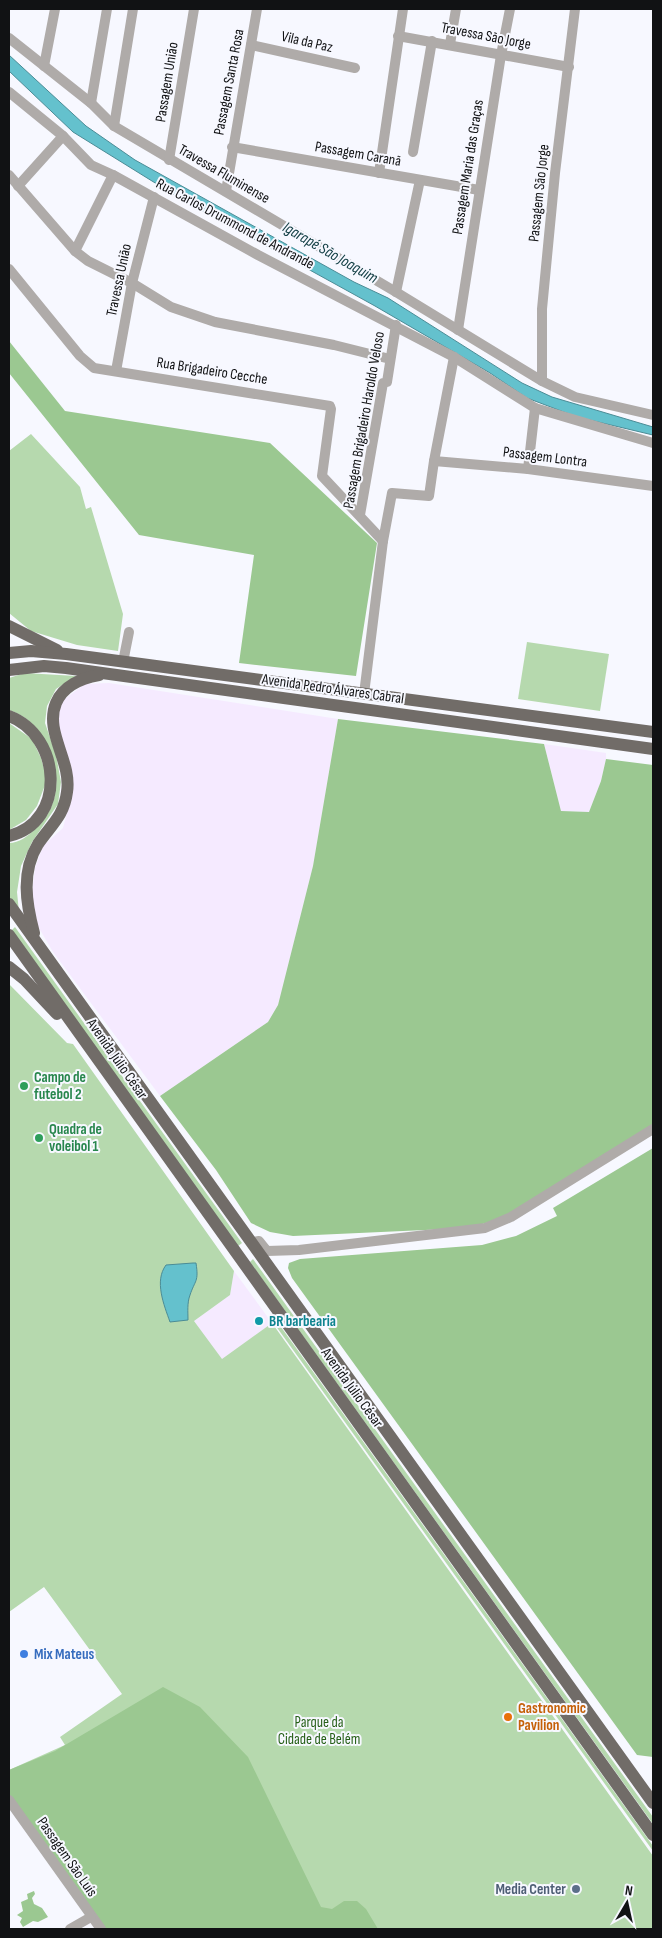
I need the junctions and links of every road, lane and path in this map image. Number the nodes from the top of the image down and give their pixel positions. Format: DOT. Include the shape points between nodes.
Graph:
graph roads {
  1 [pos="55,9"];
  2 [pos="107,9"];
  3 [pos="133,9"];
  4 [pos="194,9"];
  5 [pos="257,9"];
  6 [pos="403,9"];
  7 [pos="456,9"];
  8 [pos="510,9"];
  9 [pos="575,9"];
  10 [pos="398,36"];
  11 [pos="9,38"];
  12 [pos="432,41"];
  13 [pos="450,44"];
  14 [pos="251,45"];
  15 [pos="501,55"];
  16 [pos="44,66"];
  17 [pos="569,67"];
  18 [pos="356,68"];
  19 [pos="9,92"];
  20 [pos="91,103"];
  21 [pos="114,126"];
  22 [pos="63,136"];
  23 [pos="232,147"];
  24 [pos="414,152"];
  25 [pos="169,160"];
  26 [pos="379,173"];
  27 [pos="9,175"];
  28 [pos="113,175"];
  29 [pos="420,180"];
  30 [pos="18,186"];
  31 [pos="479,190"];
  32 [pos="226,191"];
  33 [pos="154,197"];
  34 [pos="75,251"];
  35 [pos="9,269"];
  36 [pos="132,283"];
  37 [pos="396,292"];
  38 [pos="396,325"];
  39 [pos="458,330"];
  40 [pos="454,357"];
  41 [pos="390,359"];
  42 [pos="116,371"];
  43 [pos="542,380"];
  44 [pos="536,408"];
  45 [pos="653,415"];
  46 [pos="653,443"];
  47 [pos="434,461"];
  48 [pos="528,469"];
  49 [pos="653,486"];
  50 [pos="360,514"];
  51 [pos="383,541"];
  52 [pos="9,626"];
  53 [pos="129,632"];
  54 [pos="9,653"];
  55 [pos="66,654"];
  56 [pos="123,662"];
  57 [pos="9,670"];
  58 [pos="104,674"];
  59 [pos="364,694"];
  60 [pos="9,716"];
  61 [pos="653,732"];
  62 [pos="653,749"];
  63 [pos="9,836"];
  64 [pos="9,904"];
  65 [pos="9,935"];
  66 [pos="36,940"];
  67 [pos="9,967"];
  68 [pos="91,1051"];
  69 [pos="653,1129"];
  70 [pos="253,1242"];
  71 [pos="9,1800"];
  72 [pos="653,1802"];
  73 [pos="653,1835"];
  74 [pos="91,1916"];
  75 [pos="97,1928"];
  76 [pos="70,1929"];
  1 -- 16 [label="street"];
  2 -- 20 [label="street"];
  3 -- 21 [label="street"];
  4 -- 25 [label="street, Passagem União"];
  5 -- 14 [label="street, Passagem Santa Rosa"];
  6 -- 10 [label="street"];
  7 -- 13 [label="street"];
  8 -- 15 [label="street, Passagem Maria das Graças"];
  9 -- 17 [label="street, Passagem São Jorge"];
  10 -- 12 [label="street, Travessa São Jorge"];
  10 -- 26 [label="street"];
  11 -- 16 [label="street, Travessa Fluminense"];
  12 -- 13 [label="street, Travessa São Jorge"];
  12 -- 24 [label="street"];
  13 -- 15 [label="street, Travessa São Jorge"];
  14 -- 18 [label="street, Vila da Paz"];
  14 -- 23 [label="street, Passagem Santa Rosa"];
  15 -- 17 [label="street, Travessa São Jorge"];
  15 -- 31 [label="street, Passagem Maria das Graças"];
  16 -- 20 [label="street, Travessa Fluminense"];
  17 -- 43 [label="street, Passagem São Jorge" via="542,310"];
  19 -- 22 [label="street, Rua Carlos Drummond de Andrande"];
  20 -- 21 [label="street, Travessa Fluminense"];
  21 -- 25 [label="street, Travessa Fluminense"];
  22 -- 28 [label="street, Rua Carlos Drummond de Andrande" via="91,165"];
  22 -- 30 [label="street"];
  23 -- 26 [label="street, Passagem Caranã"];
  23 -- 32 [label="street, Passagem Santa Rosa"];
  25 -- 32 [label="street, Travessa Fluminense"];
  26 -- 29 [label="street, Passagem Caranã"];
  27 -- 30 [label="street"];
  28 -- 33 [label="street, Rua Carlos Drummond de Andrande"];
  28 -- 34 [label="street"];
  29 -- 31 [label="street, Passagem Caranã"];
  29 -- 37 [label="street"];
  30 -- 34 [label="street"];
  31 -- 39 [label="street, Passagem Maria das Graças"];
  32 -- 37 [label="street, Travessa Fluminense"];
  33 -- 36 [label="street, Travessa União"];
  33 -- 38 [label="street, Rua Carlos Drummond de Andrande" via="258,255"];
  34 -- 36 [label="street" via="88,262"];
  35 -- 42 [label="street, Rua Brigadeiro Cecche" via="80,356 94,368"];
  36 -- 41 [label="street" via="171,307 215,322"];
  36 -- 42 [label="street, Travessa União"];
  37 -- 39 [label="street, Travessa Fluminense"];
  38 -- 40 [label="street, Rua Carlos Drummond de Andrande"];
  38 -- 41 [label="street, Passagem Brigadeiro Haroldo Veloso"];
  39 -- 43 [label="street, Travessa Fluminense"];
  40 -- 44 [label="street, Rua Carlos Drummond de Andrande"];
  40 -- 47 [label="street"];
  41 -- 50 [label="street, Passagem Brigadeiro Haroldo Veloso"];
  42 -- 50 [label="street, Rua Brigadeiro Cecche" via="330,406 322,476"];
  43 -- 45 [label="street, Travessa Fluminense" via="575,397"];
  44 -- 46 [label="street, Rua Carlos Drummond de Andrande"];
  44 -- 48 [label="street"];
  47 -- 48 [label="street, Passagem Lontra"];
  47 -- 51 [label="street" via="429,496 392,493"];
  48 -- 49 [label="street, Passagem Lontra"];
  50 -- 51 [label="street, Passagem Brigadeiro Haroldo Veloso"];
  51 -- 59 [label="street"];
  52 -- 55 [label="main road"];
  53 -- 56 [label="street"];
  54 -- 55 [label="main road, Avenida Pedro Álvares Cabral"];
  55 -- 56 [label="main road, Avenida Pedro Álvares Cabral"];
  56 -- 59 [label="main road, Avenida Pedro Álvares Cabral"];
  57 -- 58 [label="main road, Avenida Pedro Álvares Cabral" via="44,666"];
  58 -- 62 [label="main road, Avenida Pedro Álvares Cabral"];
  58 -- 66 [label="main road" via="87,677 65,690 53,712 54,730 68,784 63,809 38,845 26,880 28,911"];
  59 -- 61 [label="main road, Avenida Pedro Álvares Cabral"];
  60 -- 63 [label="main road" via="26,725 45,749 51,779 47,802 38,818"];
  64 -- 66 [label="main road, Avenida Júlio César"];
  65 -- 68 [label="main road, Avenida Júlio César"];
  66 -- 70 [label="main road, Avenida Júlio César"];
  67 -- 68 [label="main road"];
  68 -- 73 [label="main road, Avenida Júlio César"];
  69 -- 70 [label="street" via="511,1217 485,1228 299,1250 267,1251 259,1241"];
  70 -- 72 [label="main road, Avenida Júlio César"];
  71 -- 74 [label="street, Passagem São Luís"];
  74 -- 75 [label="street, Passagem São Luís"];
  74 -- 76 [label="street"];
}
